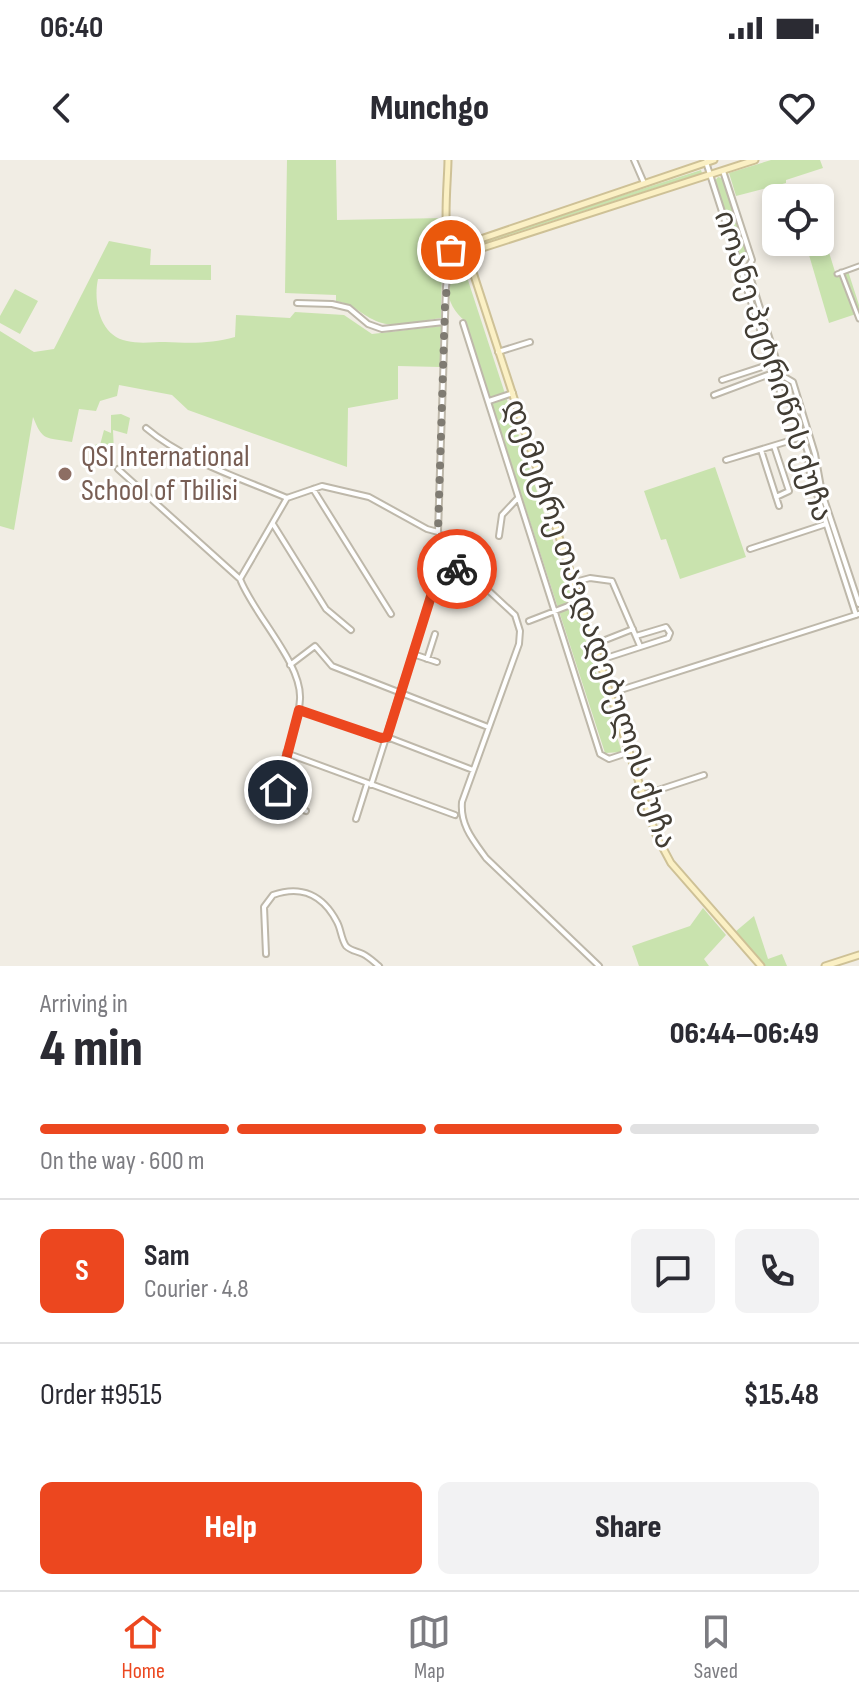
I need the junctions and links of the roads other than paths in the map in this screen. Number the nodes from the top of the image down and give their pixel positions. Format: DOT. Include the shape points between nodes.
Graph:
graph roads {
  1 [pos="448,160"];
  2 [pos="634,160"];
  3 [pos="714,160"];
  4 [pos="755,160"];
  5 [pos="706,162"];
  6 [pos="723,171"];
  7 [pos="710,175"];
  8 [pos="644,183"];
  9 [pos="448,240"];
  10 [pos="458,246"];
  11 [pos="476,250"];
  12 [pos="450,254"];
  13 [pos="465,255"];
  14 [pos="457,261"];
  15 [pos="470,263"];
  16 [pos="739,264"];
  17 [pos="749,264"];
  18 [pos="859,266"];
  19 [pos="448,271"];
  20 [pos="472,272"];
  21 [pos="297,303"];
  22 [pos="859,319"];
  23 [pos="444,322"];
  24 [pos="463,323"];
  25 [pos="766,337"];
  26 [pos="530,342"];
  27 [pos="498,352"];
  28 [pos="771,364"];
  29 [pos="781,375"];
  30 [pos="775,378"];
  31 [pos="789,379"];
  32 [pos="722,380"];
  33 [pos="513,393"];
  34 [pos="714,395"];
  35 [pos="488,402"];
  36 [pos="146,428"];
  37 [pos="802,437"];
  38 [pos="774,446"];
  39 [pos="761,450"];
  40 [pos="726,460"];
  41 [pos="816,461"];
  42 [pos="809,467"];
  43 [pos="817,468"];
  44 [pos="118,469"];
  45 [pos="822,485"];
  46 [pos="814,487"];
  47 [pos="313,489"];
  48 [pos="820,494"];
  49 [pos="776,497"];
  50 [pos="287,498"];
  51 [pos="518,498"];
  52 [pos="779,506"];
  53 [pos="273,524"];
  54 [pos="826,524"];
  55 [pos="438,532"];
  56 [pos="832,532"];
  57 [pos="499,536"];
  58 [pos="750,549"];
  59 [pos="461,565"];
  60 [pos="240,579"];
  61 [pos="575,582"];
  62 [pos="581,601"];
  63 [pos="859,604"];
  64 [pos="554,610"];
  65 [pos="391,614"];
  66 [pos="857,614"];
  67 [pos="529,621"];
  68 [pos="633,629"];
  69 [pos="351,630"];
  70 [pos="435,634"];
  71 [pos="636,636"];
  72 [pos="595,644"];
  73 [pos="640,646"];
  74 [pos="413,654"];
  75 [pos="427,659"];
  76 [pos="600,660"];
  77 [pos="437,662"];
  78 [pos="290,665"];
  79 [pos="611,693"];
  80 [pos="400,694"];
  81 [pos="299,710"];
  82 [pos="488,727"];
  83 [pos="386,738"];
  84 [pos="630,752"];
  85 [pos="286,753"];
  86 [pos="473,770"];
  87 [pos="704,775"];
  88 [pos="369,784"];
  89 [pos="643,795"];
  90 [pos="306,811"];
  91 [pos="455,815"];
  92 [pos="356,819"];
  93 [pos="266,954"];
  94 [pos="859,955"];
  95 [pos="379,966"];
  96 [pos="599,966"];
  97 [pos="761,966"];
  98 [pos="825,966"];
  1 -- 9 [label="main road"];
  2 -- 8 [label="street"];
  3 -- 5 [label="main road"];
  4 -- 6 [label="main road"];
  5 -- 7 [label="street, იოანე პეტრიწის ქუჩა"];
  5 -- 8 [label="main road"];
  6 -- 7 [label="main road"];
  6 -- 17 [label="street, იოანე პეტრიწის ქუჩა"];
  7 -- 11 [label="main road"];
  7 -- 16 [label="street, იოანე პეტრიწის ქუჩა"];
  8 -- 10 [label="main road"];
  9 -- 10 [label="main road"];
  9 -- 12 [label="main road"];
  10 -- 12 [label="main road"];
  10 -- 13 [label="main road"];
  11 -- 13 [label="main road"];
  11 -- 15 [label="main road"];
  12 -- 14 [label="main road"];
  12 -- 19 [label="street"];
  13 -- 14 [label="main road"];
  13 -- 15 [label="main road"];
  14 -- 19 [label="street"];
  14 -- 20 [label="main road"];
  15 -- 20 [label="main road, დემეტრე თავდადებულის ქუჩა"];
  16 -- 17 [label="street"];
  16 -- 25 [label="street, იოანე პეტრიწის ქუჩა"];
  17 -- 25 [label="street, იოანე პეტრიწის ქუჩა"];
  18 -- 22 [label="street" via="839,273"];
  19 -- 23 [label="street"];
  20 -- 27 [label="main road, დემეტრე თავდადებულის ქუჩა"];
  21 -- 23 [label="street" via="349,308 382,329"];
  23 -- 55 [label="street"];
  24 -- 35 [label="street, დემეტრე თავდადებულის ქუჩა"];
  25 -- 28 [label="street, იოანე პეტრიწის ქუჩა"];
  25 -- 29 [label="street, იოანე პეტრიწის ქუჩა"];
  26 -- 27 [label="street"];
  27 -- 33 [label="main road, დემეტრე თავდადებულის ქუჩა"];
  28 -- 30 [label="street, იოანე პეტრიწის ქუჩა"];
  28 -- 32 [label="street"];
  29 -- 30 [label="street"];
  29 -- 31 [label="street, იოანე პეტრიწის ქუჩა"];
  30 -- 31 [label="street"];
  30 -- 34 [label="street"];
  30 -- 37 [label="street, იოანე პეტრიწის ქუჩა" via="793,407"];
  31 -- 41 [label="street, იოანე პეტრიწის ქუჩა"];
  33 -- 35 [label="street"];
  33 -- 61 [label="main road, დემეტრე თავდადებულის ქუჩა"];
  35 -- 51 [label="street, დემეტრე თავდადებულის ქუჩა"];
  36 -- 50 [label="street" via="191,455"];
  37 -- 38 [label="street"];
  37 -- 42 [label="street, იოანე პეტრიწის ქუჩა"];
  38 -- 39 [label="street"];
  38 -- 49 [label="street" via="789,491"];
  39 -- 40 [label="street"];
  39 -- 49 [label="street"];
  41 -- 42 [label="street"];
  41 -- 43 [label="street, იოანე პეტრიწის ქუჩა"];
  42 -- 43 [label="street"];
  42 -- 46 [label="street, იოანე პეტრიწის ქუჩა"];
  43 -- 45 [label="street, იოანე პეტრიწის ქუჩა"];
  44 -- 60 [label="street"];
  45 -- 46 [label="street"];
  45 -- 48 [label="street, იოანე პეტრიწის ქუჩა"];
  46 -- 48 [label="street, იოანე პეტრიწის ქუჩა"];
  47 -- 50 [label="street"];
  47 -- 55 [label="street" via="322,486 369,497"];
  47 -- 65 [label="street"];
  48 -- 54 [label="street, იოანე პეტრიწის ქუჩა"];
  48 -- 56 [label="street, იოანე პეტრიწის ქუჩა"];
  49 -- 52 [label="street"];
  50 -- 53 [label="street"];
  51 -- 57 [label="street" via="502,515"];
  51 -- 64 [label="street, დემეტრე თავდადებულის ქუჩა"];
  53 -- 60 [label="street"];
  53 -- 69 [label="street" via="326,609"];
  54 -- 56 [label="street, იოანე პეტრიწის ქუჩა"];
  54 -- 58 [label="street"];
  55 -- 59 [label="street"];
  56 -- 63 [label="street, იოანე პეტრიწის ქუჩა"];
  56 -- 66 [label="street, იოანე პეტრიწის ქუჩა"];
  59 -- 74 [label="street" via="453,579 432,593"];
  59 -- 82 [label="street" via="510,609 520,631"];
  60 -- 78 [label="street"];
  61 -- 62 [label="main road, დემეტრე თავდადებულის ქუჩა"];
  61 -- 68 [label="street" via="612,581"];
  62 -- 64 [label="street"];
  62 -- 72 [label="main road, დემეტრე თავდადებულის ქუჩა"];
  64 -- 67 [label="street"];
  64 -- 84 [label="street, დემეტრე თავდადებულის ქუჩა" via="600,754 609,759"];
  66 -- 79 [label="street"];
  68 -- 71 [label="street"];
  68 -- 72 [label="street"];
  70 -- 75 [label="street"];
  71 -- 73 [label="street"];
  71 -- 73 [label="street" via="668,628 668,638"];
  72 -- 76 [label="main road, დემეტრე თავდადებულის ქუჩა"];
  73 -- 76 [label="street"];
  74 -- 75 [label="street"];
  74 -- 80 [label="street"];
  75 -- 77 [label="street"];
  76 -- 79 [label="main road, დემეტრე თავდადებულის ქუჩა"];
  78 -- 80 [label="street" via="315,646 332,666"];
  78 -- 81 [label="street" via="300,692"];
  79 -- 84 [label="main road, დემეტრე თავდადებულის ქუჩა"];
  80 -- 82 [label="street"];
  80 -- 83 [label="street"];
  81 -- 83 [label="street"];
  81 -- 85 [label="street"];
  82 -- 86 [label="street"];
  83 -- 86 [label="street"];
  83 -- 88 [label="street"];
  84 -- 89 [label="main road, დემეტრე თავდადებულის ქუჩა"];
  85 -- 88 [label="street"];
  85 -- 90 [label="street" via="277,796"];
  86 -- 96 [label="street" via="461,815 471,837 486,858"];
  87 -- 89 [label="street"];
  88 -- 91 [label="street"];
  88 -- 92 [label="street"];
  89 -- 97 [label="main road, დემეტრე თავდადებულის ქუჩა" via="671,863"];
  93 -- 95 [label="street" via="264,907 273,895 296,891 322,900 338,923 344,944"];
  94 -- 98 [label="main road"];
}
